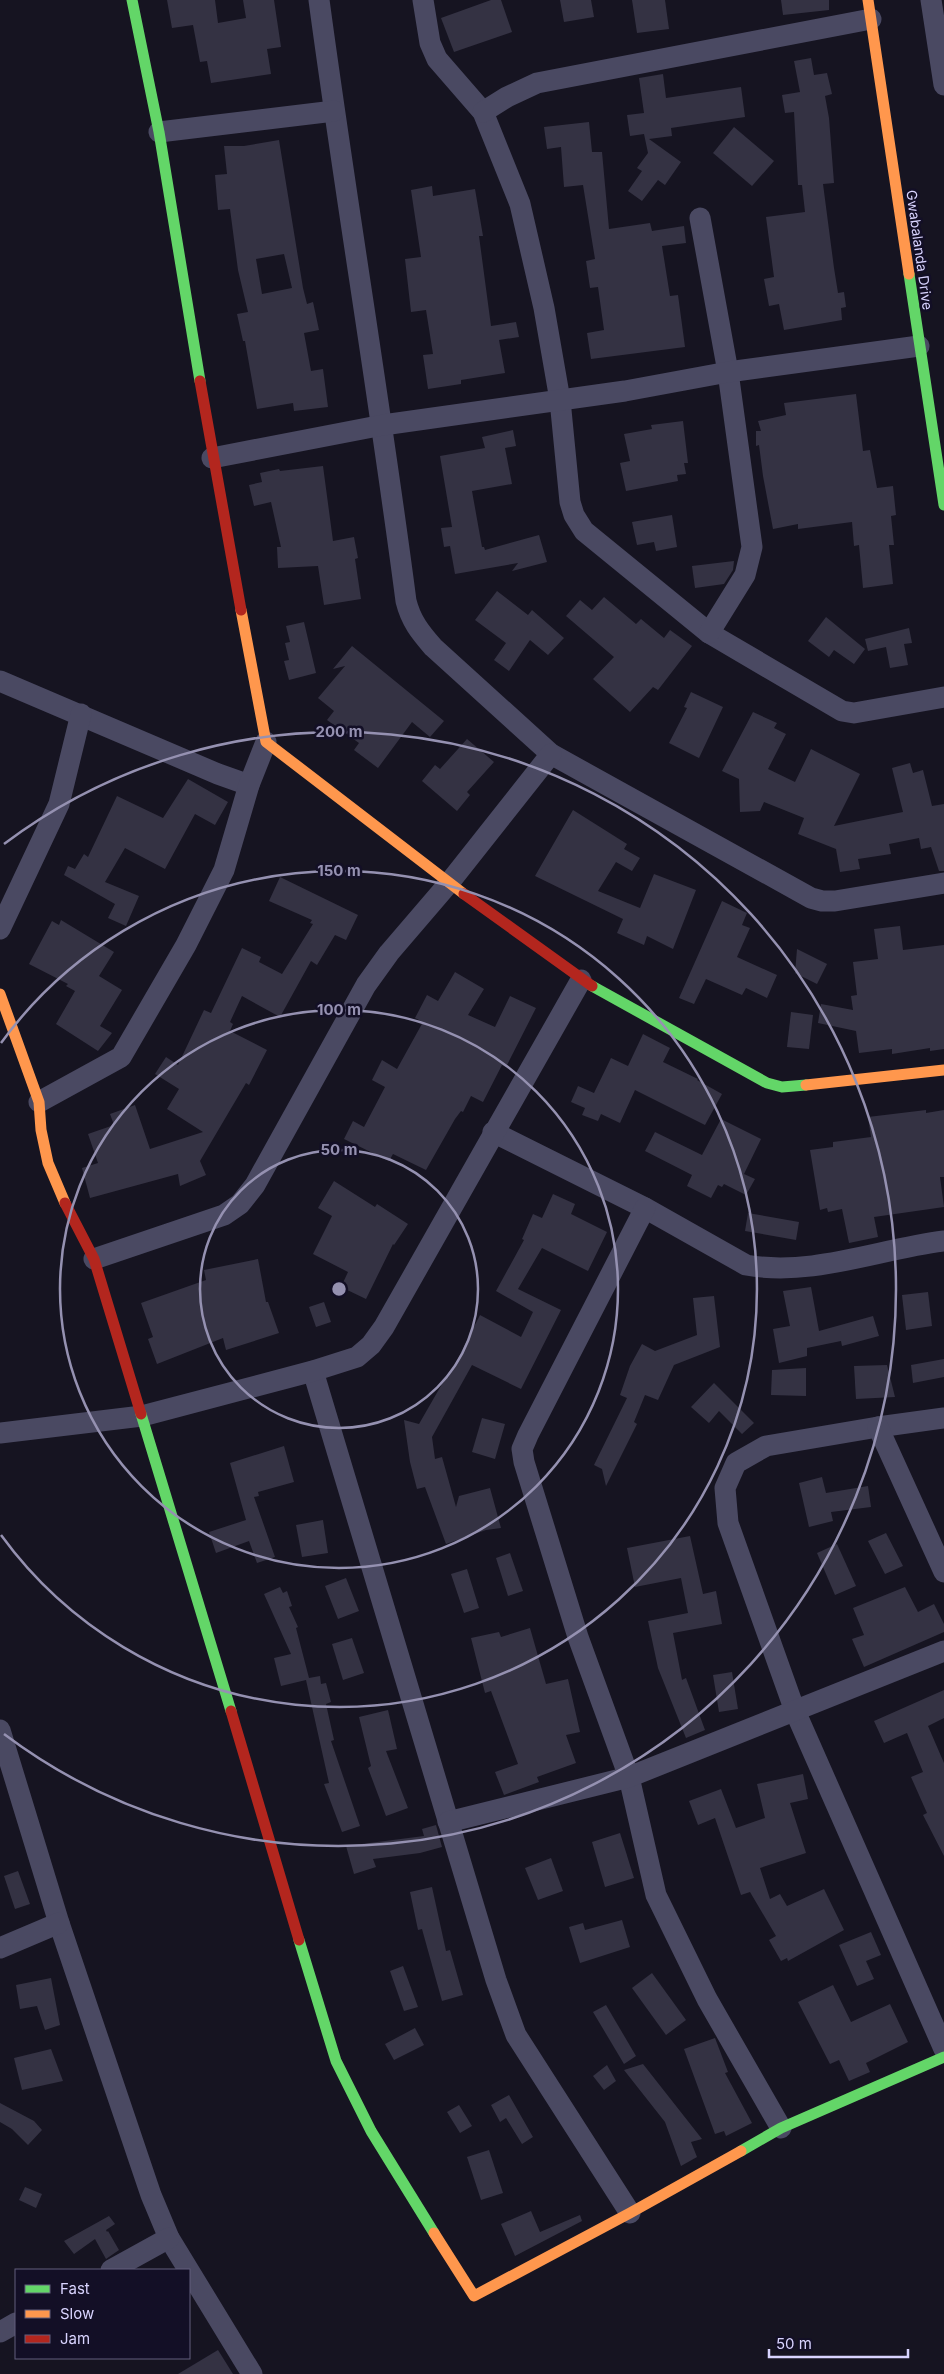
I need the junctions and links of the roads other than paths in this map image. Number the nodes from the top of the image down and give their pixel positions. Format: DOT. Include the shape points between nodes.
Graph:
graph roads {
  1 [pos="132,0"];
  2 [pos="319,0"];
  3 [pos="423,0"];
  4 [pos="931,0"];
  5 [pos="870,9"];
  6 [pos="944,85"];
  7 [pos="334,111"];
  8 [pos="483,112"];
  9 [pos="159,132"];
  10 [pos="700,218"];
  11 [pos="919,346"];
  12 [pos="728,372"];
  13 [pos="560,400"];
  14 [pos="938,417"];
  15 [pos="383,425"];
  16 [pos="212,458"];
  17 [pos="944,505"];
  18 [pos="709,633"];
  19 [pos="0,681"];
  20 [pos="944,697"];
  21 [pos="81,714"];
  22 [pos="266,742"];
  23 [pos="551,754"];
  24 [pos="249,785"];
  25 [pos="449,883"];
  26 [pos="944,883"];
  27 [pos="0,929"];
  28 [pos="581,980"];
  29 [pos="0,994"];
  30 [pos="944,1070"];
  31 [pos="39,1102"];
  32 [pos="493,1132"];
  33 [pos="645,1208"];
  34 [pos="944,1241"];
  35 [pos="94,1259"];
  36 [pos="313,1371"];
  37 [pos="142,1416"];
  38 [pos="944,1418"];
  39 [pos="878,1426"];
  40 [pos="0,1433"];
  41 [pos="944,1572"];
  42 [pos="944,1651"];
  43 [pos="795,1711"];
  44 [pos="0,1730"];
  45 [pos="629,1777"];
  46 [pos="448,1822"];
  47 [pos="58,1923"];
  48 [pos="0,1948"];
  49 [pos="944,2049"];
  50 [pos="944,2058"];
  51 [pos="781,2128"];
  52 [pos="630,2213"];
  53 [pos="170,2238"];
  54 [pos="113,2269"];
  55 [pos="189,2269"];
  56 [pos="190,2271"];
  57 [pos="15,2324"];
  58 [pos="0,2332"];
  59 [pos="252,2374"];
  1 -- 9 [label="street"];
  2 -- 7 [label="street"];
  3 -- 8 [label="street" via="430,44 437,59"];
  4 -- 6 [label="street"];
  5 -- 8 [label="street" via="537,83 507,96"];
  5 -- 11 [label="street, Gwabalanda Drive"];
  7 -- 9 [label="street"];
  7 -- 15 [label="street"];
  8 -- 13 [label="street" via="520,204 544,308"];
  9 -- 16 [label="street"];
  10 -- 12 [label="street"];
  11 -- 12 [label="street"];
  11 -- 14 [label="street, Gwabalanda Drive"];
  12 -- 13 [label="street"];
  12 -- 18 [label="street" via="752,548 744,575"];
  13 -- 15 [label="street"];
  13 -- 18 [label="street" via="570,502 584,531"];
  14 -- 17 [label="street, Gwabalanda Drive"];
  15 -- 16 [label="street"];
  15 -- 23 [label="street" via="406,602 411,618 433,647"];
  16 -- 22 [label="street"];
  18 -- 20 [label="street" via="842,711 854,713"];
  19 -- 21 [label="street"];
  21 -- 24 [label="street"];
  21 -- 27 [label="street" via="59,804"];
  22 -- 24 [label="street"];
  22 -- 25 [label="street"];
  23 -- 25 [label="street"];
  23 -- 26 [label="street" via="811,898 835,901"];
  24 -- 31 [label="street" via="224,870 186,945 121,1057"];
  25 -- 28 [label="street"];
  25 -- 35 [label="street" via="366,985 255,1186 240,1204 224,1215"];
  28 -- 30 [label="street" via="767,1083 782,1087"];
  28 -- 32 [label="street"];
  29 -- 31 [label="street"];
  31 -- 35 [label="street" via="48,1163"];
  32 -- 33 [label="street"];
  32 -- 36 [label="street" via="371,1345 357,1357"];
  33 -- 34 [label="street" via="746,1264 762,1268 813,1266"];
  33 -- 45 [label="street" via="522,1449 578,1637"];
  35 -- 37 [label="street"];
  36 -- 37 [label="street"];
  36 -- 46 [label="street"];
  37 -- 40 [label="street"];
  37 -- 52 [label="street" via="334,2052 370,2130 474,2296"];
  38 -- 39 [label="street"];
  39 -- 41 [label="street"];
  39 -- 43 [label="street" via="766,1446 736,1463 725,1488 728,1523"];
  42 -- 43 [label="street"];
  43 -- 45 [label="street"];
  43 -- 49 [label="street"];
  44 -- 47 [label="street"];
  45 -- 46 [label="street"];
  45 -- 51 [label="street" via="656,1895 707,1999"];
  46 -- 52 [label="street" via="496,1980 516,2034"];
  47 -- 48 [label="street"];
  47 -- 53 [label="street" via="140,2167"];
  50 -- 51 [label="street"];
  51 -- 52 [label="street"];
  53 -- 54 [label="street"];
  53 -- 55 [label="street"];
  56 -- 59 [label="street"];
  57 -- 58 [label="street"];
}
